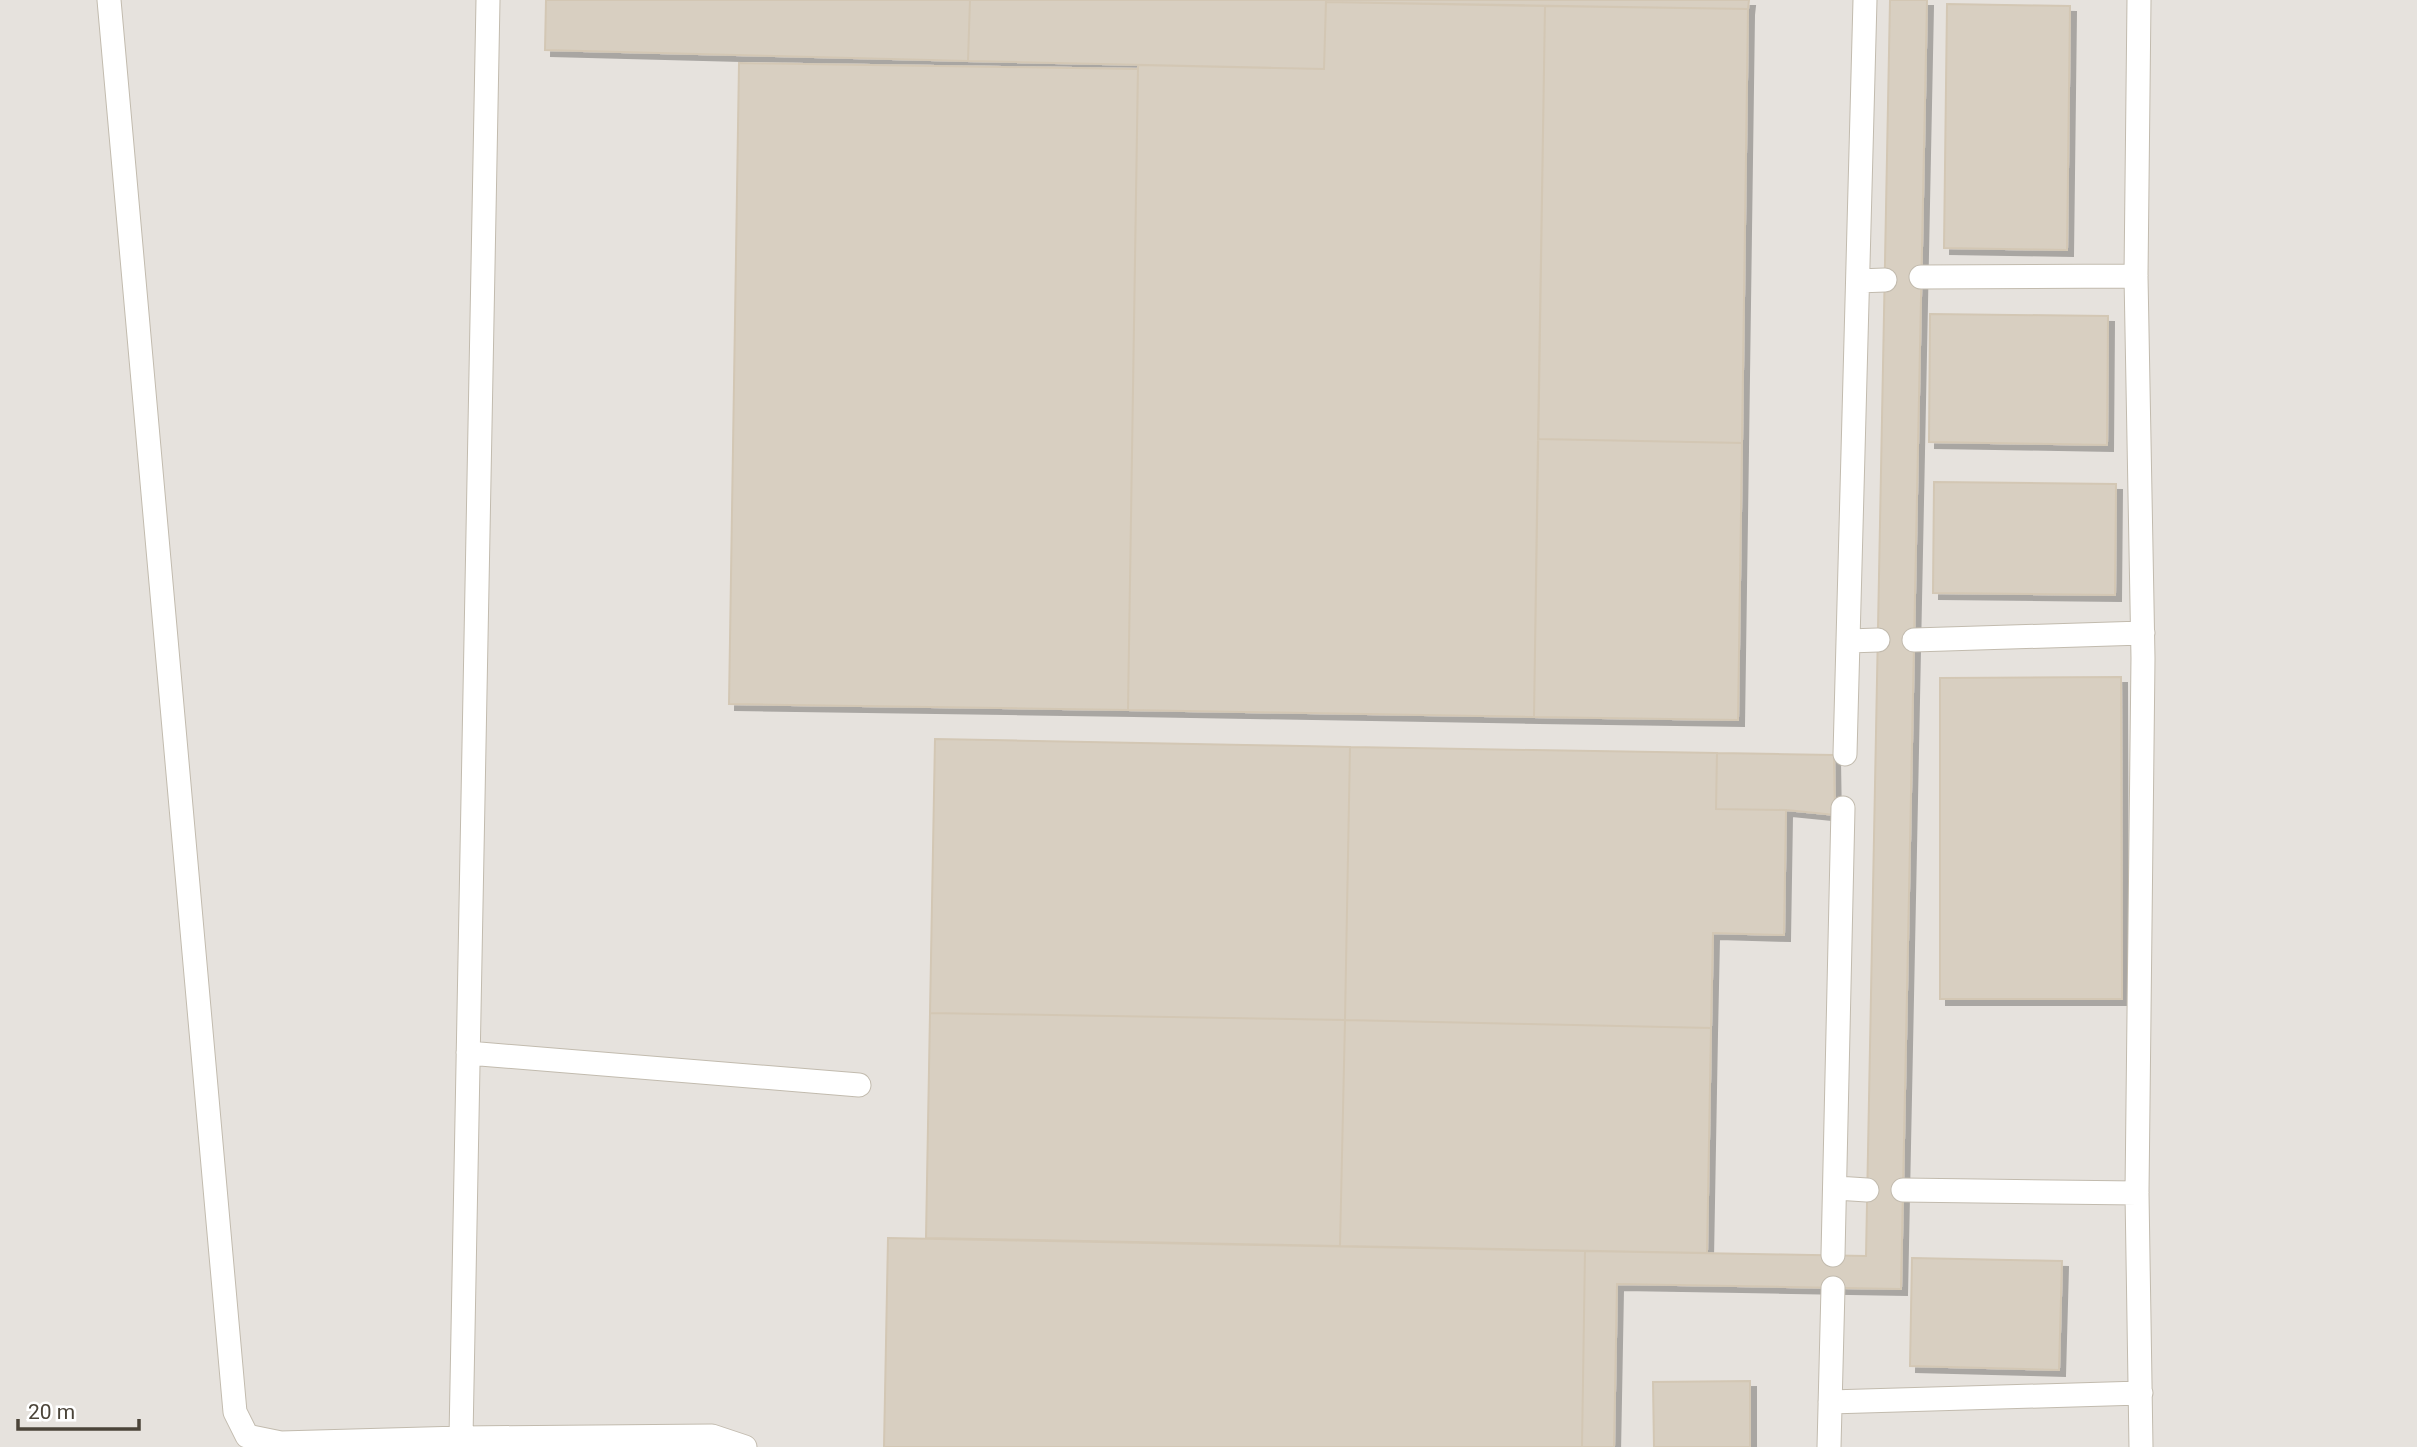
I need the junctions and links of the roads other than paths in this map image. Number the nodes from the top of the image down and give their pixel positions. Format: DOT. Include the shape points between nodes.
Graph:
graph roads {
  1 [pos="110,0"];
  2 [pos="488,0"];
  3 [pos="1865,0"];
  4 [pos="2139,0"];
  5 [pos="2136,276"];
  6 [pos="1921,277"];
  7 [pos="1885,280"];
  8 [pos="1858,281"];
  9 [pos="2143,633"];
  10 [pos="1849,640"];
  11 [pos="1878,640"];
  12 [pos="1914,640"];
  13 [pos="1845,754"];
  14 [pos="1843,808"];
  15 [pos="468,1053"];
  16 [pos="859,1085"];
  17 [pos="1836,1188"];
  18 [pos="1867,1190"];
  19 [pos="1903,1190"];
  20 [pos="2137,1193"];
  21 [pos="1833,1255"];
  22 [pos="1833,1288"];
  23 [pos="2141,1393"];
  24 [pos="1830,1402"];
  25 [pos="461,1438"];
  26 [pos="745,1447"];
  27 [pos="1829,1447"];
  28 [pos="2141,1447"];
  1 -- 25 [label="lane" via="235,1412 247,1436 281,1443"];
  2 -- 15 [label="lane"];
  3 -- 8 [label="lane"];
  4 -- 5 [label="lane"];
  5 -- 6 [label="lane"];
  5 -- 9 [label="lane"];
  7 -- 8 [label="lane"];
  8 -- 10 [label="lane"];
  9 -- 12 [label="lane"];
  9 -- 20 [label="lane"];
  10 -- 11 [label="lane"];
  10 -- 13 [label="lane"];
  14 -- 17 [label="lane"];
  15 -- 16 [label="lane"];
  15 -- 25 [label="lane"];
  17 -- 18 [label="lane"];
  17 -- 21 [label="lane"];
  19 -- 20 [label="lane"];
  20 -- 23 [label="lane"];
  22 -- 24 [label="lane"];
  23 -- 24 [label="lane"];
  23 -- 28 [label="lane"];
  24 -- 27 [label="lane"];
  25 -- 26 [label="lane" via="712,1436"];
}
